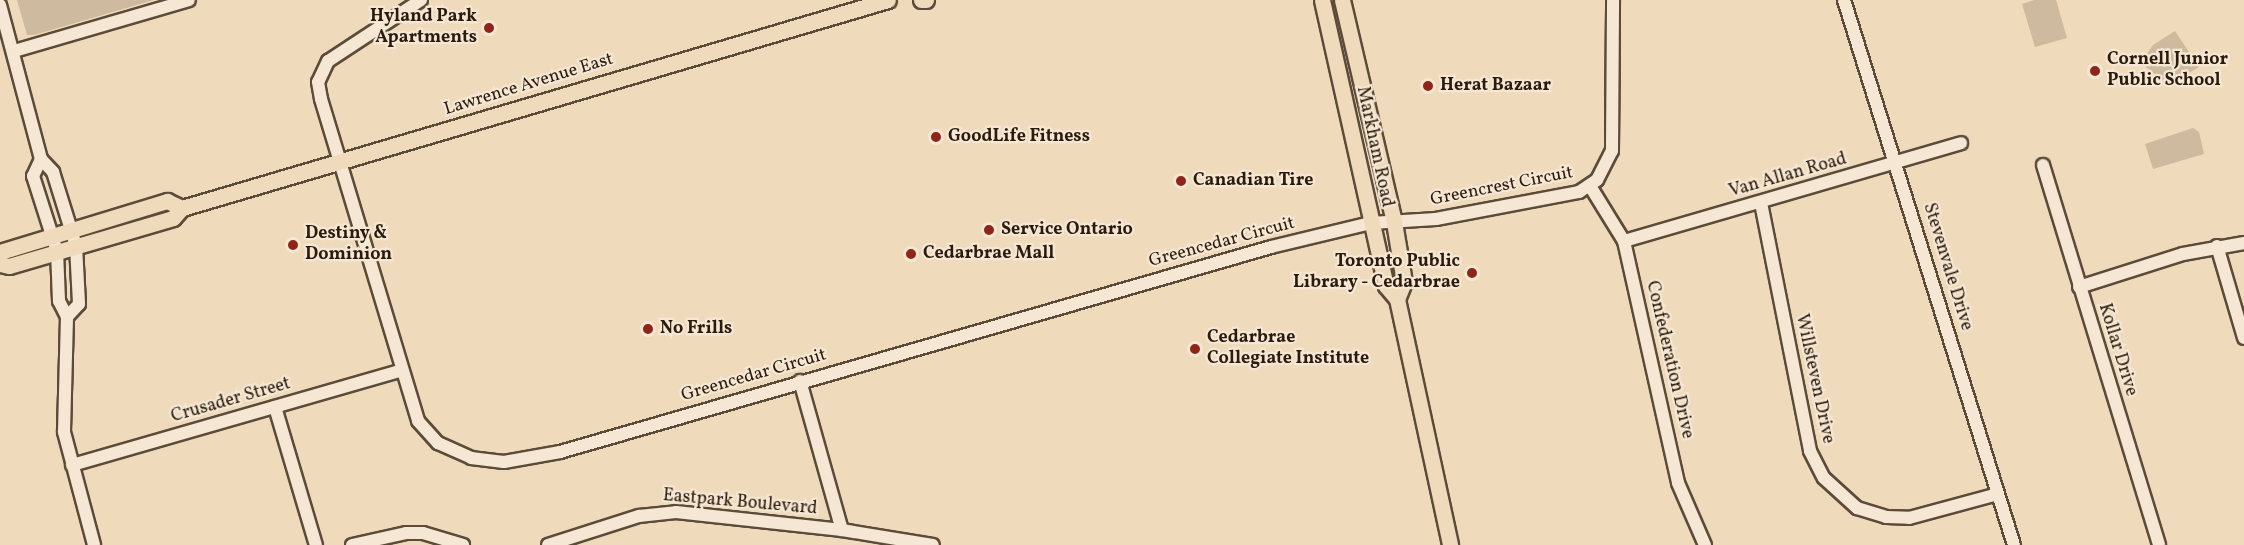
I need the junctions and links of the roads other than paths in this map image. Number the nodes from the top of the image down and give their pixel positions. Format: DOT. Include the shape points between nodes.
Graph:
graph roads {
  1 [pos="189,0"];
  2 [pos="421,0"];
  3 [pos="888,0"];
  4 [pos="921,0"];
  5 [pos="926,0"];
  6 [pos="1322,0"];
  7 [pos="1342,0"];
  8 [pos="1612,0"];
  9 [pos="1844,0"];
  10 [pos="0,5"];
  11 [pos="14,51"];
  12 [pos="1961,143"];
  13 [pos="40,159"];
  14 [pos="339,162"];
  15 [pos="1897,162"];
  16 [pos="2043,165"];
  17 [pos="1590,186"];
  18 [pos="1761,203"];
  19 [pos="182,208"];
  20 [pos="1371,222"];
  21 [pos="1394,222"];
  22 [pos="70,228"];
  23 [pos="52,234"];
  24 [pos="1624,241"];
  25 [pos="2244,243"];
  26 [pos="76,246"];
  27 [pos="2217,246"];
  28 [pos="57,251"];
  29 [pos="0,252"];
  30 [pos="0,264"];
  31 [pos="2079,287"];
  32 [pos="1397,298"];
  33 [pos="67,316"];
  34 [pos="2244,338"];
  35 [pos="400,370"];
  36 [pos="800,381"];
  37 [pos="274,407"];
  38 [pos="72,465"];
  39 [pos="1998,494"];
  40 [pos="842,530"];
  41 [pos="94,545"];
  42 [pos="316,545"];
  43 [pos="352,545"];
  44 [pos="463,545"];
  45 [pos="548,545"];
  46 [pos="933,545"];
  47 [pos="1450,545"];
  48 [pos="1705,545"];
  49 [pos="2014,545"];
  50 [pos="2159,545"];
  1 -- 11 [label="street"];
  2 -- 14 [label="street, Greencedar Circuit" via="334,54 321,68 321,99"];
  3 -- 14 [label="main road, Lawrence Avenue East"];
  4 -- 5 [label="main road"];
  6 -- 20 [label="main road, Markham Road"];
  7 -- 21 [label="main road, Markham Road"];
  8 -- 17 [label="street, Greencrest Circuit" via="1612,151 1606,168"];
  9 -- 15 [label="street, Stevenvale Drive"];
  10 -- 11 [label="street"];
  11 -- 13 [label="street"];
  12 -- 15 [label="street, Van Allan Road"];
  13 -- 22 [label="street" via="53,172"];
  13 -- 23 [label="street" via="33,176"];
  14 -- 19 [label="main road, Lawrence Avenue East"];
  14 -- 35 [label="street, Greencedar Circuit"];
  15 -- 18 [label="street, Van Allan Road"];
  15 -- 39 [label="street, Stevenvale Drive"];
  16 -- 31 [label="street, Kollar Drive"];
  17 -- 21 [label="street, Greencrest Circuit" via="1536,202"];
  17 -- 24 [label="street, Confederation Drive"];
  18 -- 24 [label="street, Van Allan Road"];
  18 -- 39 [label="street, Willsteven Drive" via="1807,437 1824,478 1857,508 1886,517 1909,518"];
  19 -- 22 [label="main road, Lawrence Avenue East" via="167,201"];
  19 -- 26 [label="main road, Lawrence Avenue East" via="172,218"];
  20 -- 21 [label="street, Greencrest Circuit"];
  20 -- 32 [label="main road, Markham Road" via="1386,286"];
  20 -- 36 [label="street, Greencedar Circuit"];
  21 -- 32 [label="main road, Markham Road" via="1404,282"];
  22 -- 23 [label="main road, Lawrence Avenue East"];
  22 -- 26 [label="street"];
  23 -- 28 [label="street"];
  23 -- 29 [label="main road, Lawrence Avenue East"];
  24 -- 48 [label="street, Confederation Drive" via="1678,483"];
  25 -- 27 [label="street"];
  26 -- 28 [label="main road, Lawrence Avenue East"];
  26 -- 33 [label="street" via="80,304"];
  27 -- 31 [label="street"];
  27 -- 34 [label="street"];
  28 -- 30 [label="main road, Lawrence Avenue East" via="9,266"];
  28 -- 33 [label="street" via="59,301"];
  31 -- 50 [label="street, Kollar Drive"];
  32 -- 47 [label="main road, Markham Road"];
  33 -- 38 [label="street" via="64,432"];
  35 -- 36 [label="street, Greencedar Circuit" via="418,421 438,443 471,458 504,462 560,452"];
  35 -- 37 [label="street, Crusader Street"];
  36 -- 40 [label="street"];
  37 -- 38 [label="street, Crusader Street"];
  37 -- 42 [label="street"];
  38 -- 41 [label="street"];
  39 -- 49 [label="street, Stevenvale Drive"];
  40 -- 45 [label="street, Eastpark Boulevard" via="657,513"];
  40 -- 46 [label="street, Eastpark Boulevard"];
  43 -- 44 [label="street" via="406,533 423,533"];
}
